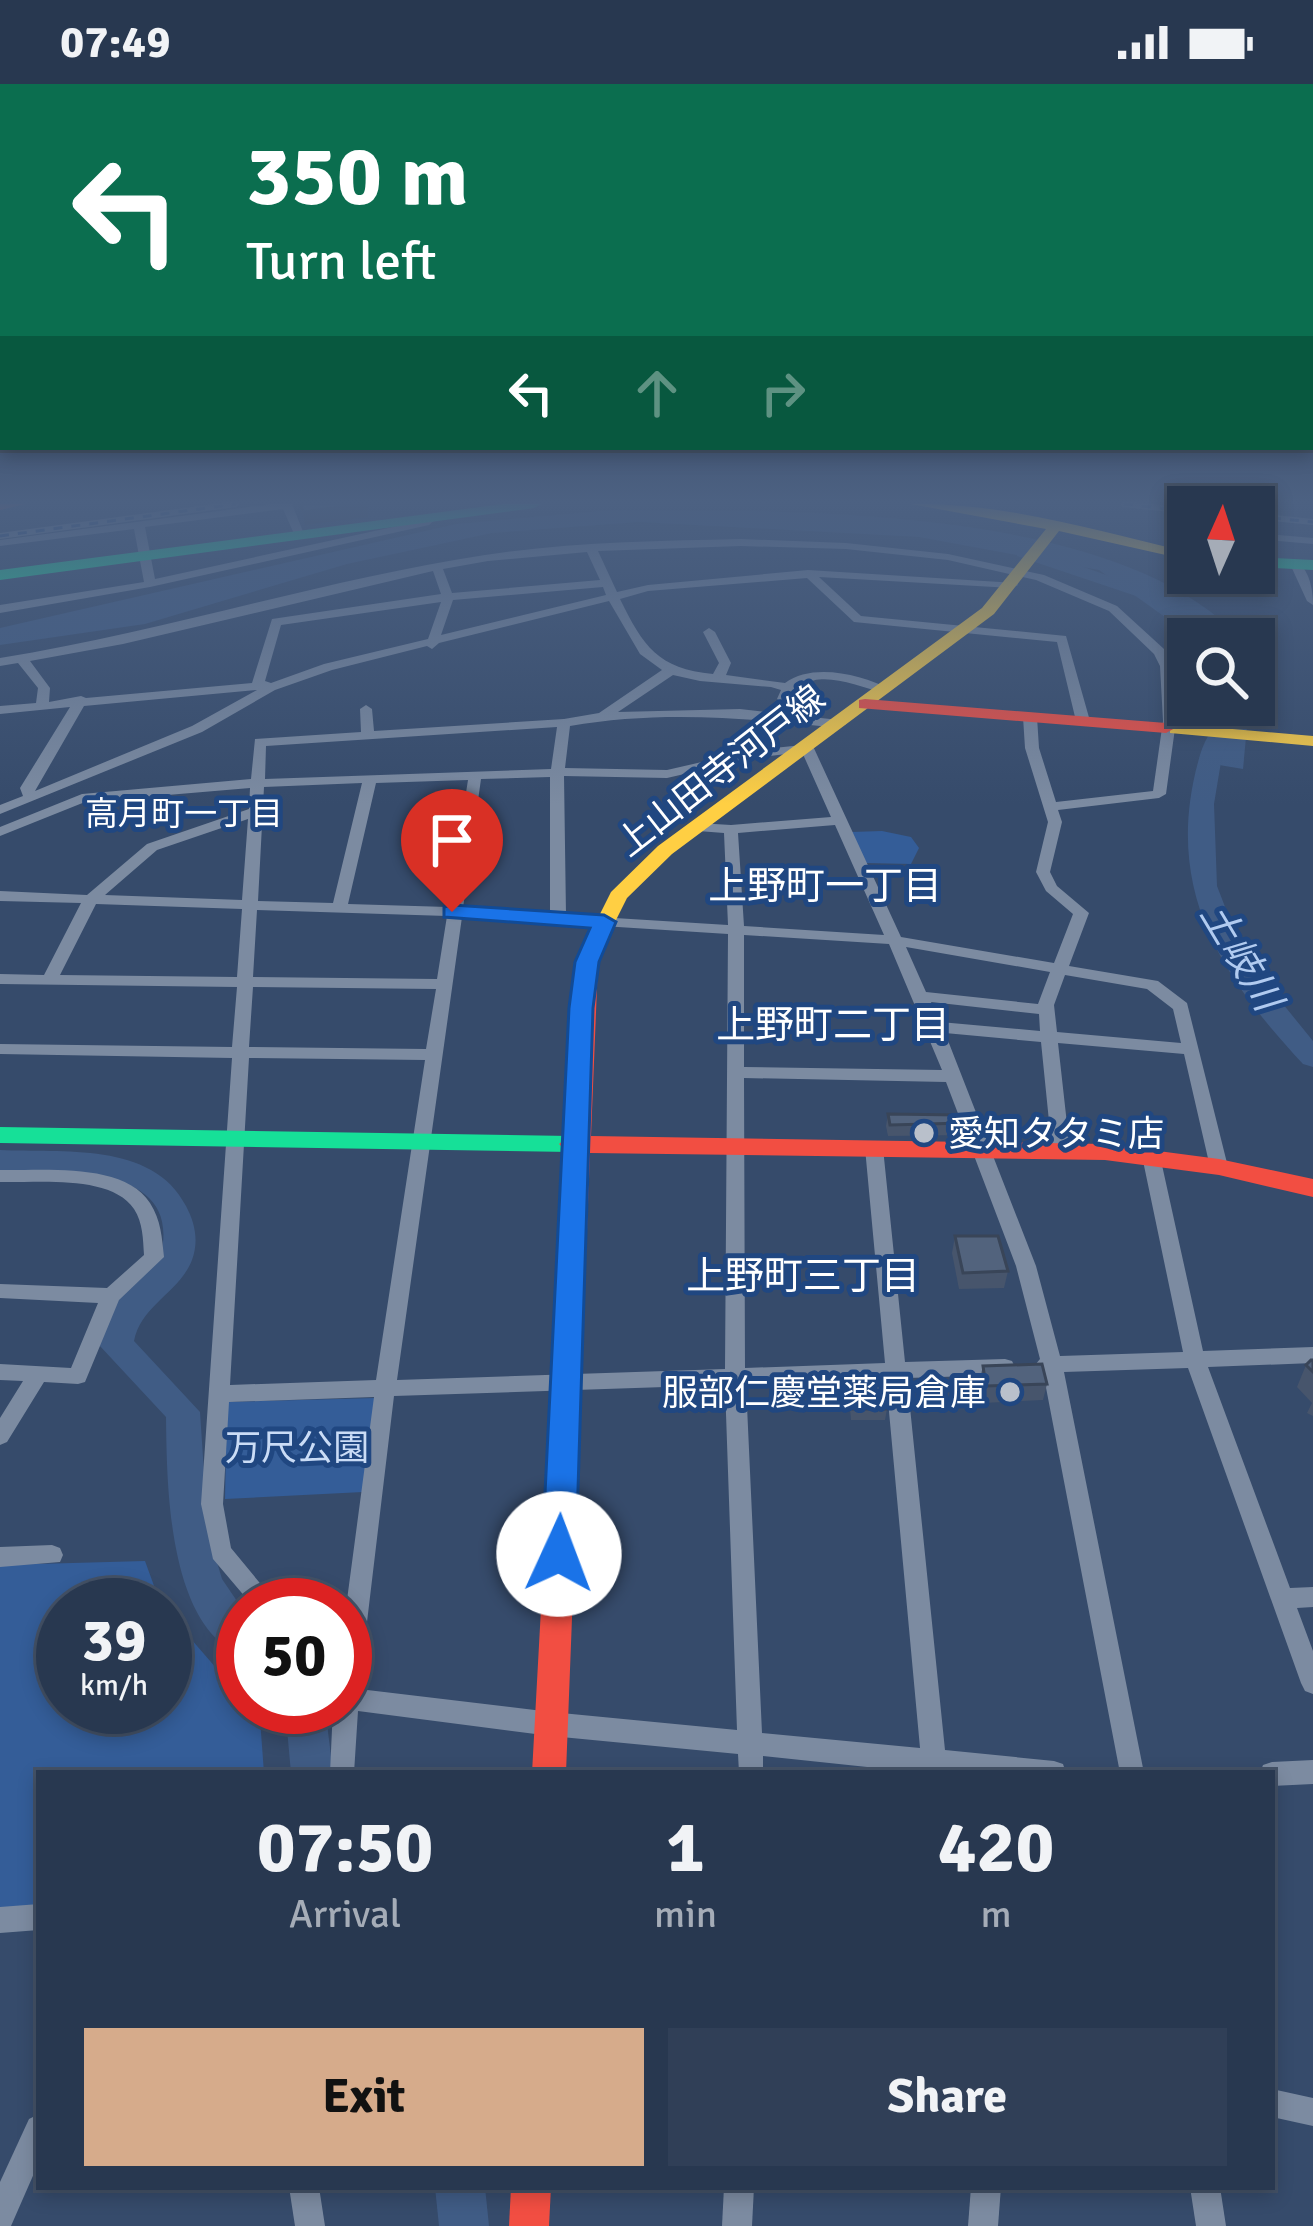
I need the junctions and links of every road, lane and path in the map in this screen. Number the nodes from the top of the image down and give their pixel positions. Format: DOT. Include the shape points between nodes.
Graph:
graph roads {
  1 [pos="30,604"];
  2 [pos="270,604"];
  3 [pos="400,604"];
  4 [pos="446,604"];
  5 [pos="563,604"];
  6 [pos="619,604"];
  7 [pos="842,604"];
  8 [pos="990,604"];
  9 [pos="1106,604"];
  10 [pos="0,609"];
  11 [pos="964,630"];
  12 [pos="709,632"];
  13 [pos="432,645"];
  14 [pos="22,659"];
  15 [pos="0,662"];
  16 [pos="670,671"];
  17 [pos="719,676"];
  18 [pos="264,685"];
  19 [pos="785,688"];
  20 [pos="875,697"];
  21 [pos="81,700"];
  22 [pos="42,705"];
  23 [pos="366,709"];
  24 [pos="0,710"];
  25 [pos="786,715"];
  26 [pos="604,716"];
  27 [pos="1030,717"];
  28 [pos="1083,722"];
  29 [pos="564,723"];
  30 [pos="839,724"];
  31 [pos="1171,728"];
  32 [pos="368,736"];
  33 [pos="1313,741"];
  34 [pos="807,747"];
  35 [pos="557,774"];
  36 [pos="475,776"];
  37 [pos="370,779"];
  38 [pos="256,783"];
  39 [pos="30,797"];
  40 [pos="1052,807"];
  41 [pos="0,810"];
  42 [pos="254,812"];
  43 [pos="841,820"];
  44 [pos="698,827"];
  45 [pos="731,829"];
  46 [pos="0,832"];
  47 [pos="0,896"];
  48 [pos="91,899"];
  49 [pos="247,904"];
  50 [pos="339,908"];
  51 [pos="452,912"];
  52 [pos="557,919"];
  53 [pos="604,922"];
  54 [pos="736,930"];
  55 [pos="892,940"];
  56 [pos="1059,968"];
  57 [pos="0,979"];
  58 [pos="49,980"];
  59 [pos="241,983"];
  60 [pos="441,984"];
  61 [pos="919,996"];
  62 [pos="1046,1010"];
  63 [pos="934,1028"];
  64 [pos="1046,1037"];
  65 [pos="0,1049"];
  66 [pos="1190,1049"];
  67 [pos="237,1053"];
  68 [pos="431,1055"];
  69 [pos="736,1072"];
  70 [pos="953,1076"];
  71 [pos="0,1135"];
  72 [pos="232,1139"];
  73 [pos="418,1143"];
  74 [pos="577,1145"];
  75 [pos="736,1146"];
  76 [pos="874,1148"];
  77 [pos="1061,1151"];
  78 [pos="984,1152"];
  79 [pos="1151,1156"];
  80 [pos="1220,1167"];
  81 [pos="0,1177"];
  82 [pos="1313,1188"];
  83 [pos="0,1291"];
  84 [pos="111,1296"];
  85 [pos="1313,1355"];
  86 [pos="1196,1359"];
  87 [pos="1052,1365"];
  88 [pos="898,1371"];
  89 [pos="0,1372"];
  90 [pos="38,1374"];
  91 [pos="735,1378"];
  92 [pos="566,1384"];
  93 [pos="385,1389"];
  94 [pos="219,1394"];
  95 [pos="0,1436"];
  96 [pos="52,1555"];
  97 [pos="0,1556"];
  98 [pos="243,1578"];
  99 [pos="361,1578"];
  100 [pos="1313,1598"];
  101 [pos="1282,1599"];
  102 [pos="1313,1683"];
  103 [pos="372,1701"];
  104 [pos="551,1724"];
  105 [pos="344,1734"];
  106 [pos="752,1743"];
  107 [pos="934,1767"];
  108 [pos="342,1770"];
  109 [pos="549,1770"];
  110 [pos="751,1770"];
  111 [pos="994,1770"];
  112 [pos="1131,1770"];
  113 [pos="1313,1772"];
  114 [pos="1275,1774"];
  115 [pos="36,1917"];
  116 [pos="0,1920"];
  117 [pos="1275,2104"];
  118 [pos="1313,2112"];
  119 [pos="36,2136"];
  120 [pos="304,2190"];
  121 [pos="530,2190"];
  122 [pos="739,2190"];
  123 [pos="986,2190"];
  124 [pos="1205,2190"];
  125 [pos="0,2216"];
  126 [pos="310,2226"];
  127 [pos="529,2226"];
  128 [pos="737,2226"];
  129 [pos="983,2226"];
  130 [pos="1211,2226"];
  1 -- 10 [label="street"];
  2 -- 14 [label="street"];
  3 -- 18 [label="street" via="276,622"];
  4 -- 13 [label="street"];
  5 -- 13 [label="street"];
  6 -- 16 [label="street" via="638,642"];
  7 -- 11 [label="street" via="858,619"];
  8 -- 11 [label="street, 上山田寺河戸線"];
  9 -- 31 [label="street" via="1131,618 1160,653 1172,688"];
  11 -- 20 [label="street, 上山田寺河戸線"];
  11 -- 28 [label="street" via="1062,639"];
  12 -- 17 [label="street" via="725,663"];
  13 -- 18 [label="street"];
  14 -- 15 [label="street"];
  14 -- 22 [label="street" via="44,688"];
  16 -- 17 [label="street"];
  16 -- 26 [label="street"];
  17 -- 19 [label="street"];
  18 -- 21 [label="street"];
  18 -- 39 [label="street" via="197,729"];
  19 -- 20 [label="street" via="800,676 826,676"];
  19 -- 25 [label="street"];
  20 -- 27 [label="street"];
  20 -- 30 [label="street, 上山田寺河戸線"];
  21 -- 22 [label="street"];
  21 -- 39 [label="street" via="27,788"];
  22 -- 24 [label="street"];
  23 -- 32 [label="street"];
  25 -- 26 [label="street"];
  25 -- 30 [label="street"];
  26 -- 29 [label="street"];
  27 -- 28 [label="street"];
  27 -- 40 [label="street"];
  28 -- 31 [label="street"];
  29 -- 32 [label="street"];
  29 -- 35 [label="street"];
  30 -- 34 [label="street, 上山田寺河戸線"];
  31 -- 33 [label="street"];
  31 -- 40 [label="street" via="1160,794"];
  32 -- 38 [label="street" via="260,742"];
  34 -- 35 [label="street" via="667,774"];
  34 -- 43 [label="street"];
  34 -- 44 [label="street, 上山田寺河戸線"];
  35 -- 36 [label="street"];
  35 -- 52 [label="street"];
  36 -- 37 [label="street"];
  36 -- 51 [label="street"];
  37 -- 38 [label="street"];
  37 -- 50 [label="street"];
  38 -- 42 [label="street"];
  38 -- 46 [label="street" via="82,798"];
  39 -- 41 [label="street"];
  40 -- 56 [label="street" via="1043,872 1082,913"];
  42 -- 48 [label="street" via="152,848"];
  42 -- 49 [label="street"];
  43 -- 45 [label="street"];
  43 -- 55 [label="street"];
  44 -- 45 [label="street"];
  44 -- 53 [label="street, 上山田寺河戸線" via="618,896"];
  45 -- 54 [label="street"];
  47 -- 48 [label="street"];
  48 -- 49 [label="street"];
  48 -- 58 [label="street"];
  49 -- 50 [label="street"];
  49 -- 59 [label="street"];
  50 -- 51 [label="street"];
  51 -- 52 [label="street"];
  51 -- 60 [label="street"];
  52 -- 53 [label="street"];
  53 -- 54 [label="street"];
  53 -- 74 [label="street, 上山田寺河戸線" via="584,985"];
  54 -- 55 [label="street"];
  54 -- 69 [label="street"];
  55 -- 56 [label="street"];
  55 -- 61 [label="street"];
  56 -- 62 [label="street"];
  56 -- 66 [label="street" via="1152,985 1181,1007"];
  57 -- 58 [label="street"];
  58 -- 59 [label="street"];
  59 -- 60 [label="street"];
  59 -- 67 [label="street"];
  60 -- 68 [label="street"];
  61 -- 62 [label="street"];
  61 -- 63 [label="street"];
  62 -- 64 [label="street"];
  63 -- 64 [label="street"];
  63 -- 70 [label="street"];
  64 -- 66 [label="street"];
  64 -- 77 [label="street"];
  65 -- 67 [label="street"];
  66 -- 80 [label="street"];
  67 -- 68 [label="street"];
  67 -- 72 [label="street"];
  68 -- 73 [label="street"];
  69 -- 70 [label="street"];
  69 -- 75 [label="street"];
  70 -- 78 [label="street"];
  71 -- 72 [label="street"];
  72 -- 73 [label="street"];
  72 -- 94 [label="street"];
  73 -- 74 [label="street"];
  73 -- 93 [label="street"];
  74 -- 75 [label="street"];
  74 -- 92 [label="street, 上山田寺河戸線"];
  75 -- 76 [label="street"];
  75 -- 91 [label="street"];
  76 -- 78 [label="street"];
  76 -- 88 [label="street"];
  77 -- 78 [label="street"];
  77 -- 79 [label="street"];
  78 -- 87 [label="street"];
  79 -- 80 [label="street"];
  79 -- 86 [label="street"];
  80 -- 82 [label="street"];
  81 -- 84 [label="street" via="96,1181 128,1188 147,1205 154,1257"];
  83 -- 84 [label="street"];
  84 -- 90 [label="street" via="78,1376"];
  85 -- 86 [label="street"];
  86 -- 87 [label="street"];
  86 -- 101 [label="street"];
  87 -- 88 [label="street"];
  87 -- 112 [label="street"];
  88 -- 91 [label="street"];
  88 -- 107 [label="street"];
  89 -- 90 [label="street"];
  90 -- 95 [label="street"];
  91 -- 92 [label="street"];
  91 -- 106 [label="street"];
  92 -- 93 [label="street"];
  92 -- 104 [label="street, 上山田寺河戸線"];
  93 -- 94 [label="street"];
  93 -- 99 [label="street"];
  94 -- 98 [label="street" via="212,1504 221,1552"];
  96 -- 97 [label="street"];
  100 -- 101 [label="street"];
  101 -- 102 [label="street"];
  103 -- 104 [label="street"];
  104 -- 106 [label="street"];
  104 -- 109 [label="street, 上山田寺河戸線"];
  105 -- 108 [label="street"];
  106 -- 107 [label="street"];
  106 -- 110 [label="street"];
  107 -- 111 [label="street"];
  113 -- 114 [label="street"];
  115 -- 116 [label="street"];
  117 -- 118 [label="street"];
  119 -- 125 [label="street"];
  120 -- 126 [label="street"];
  121 -- 127 [label="street"];
  122 -- 128 [label="street"];
  123 -- 129 [label="street"];
  124 -- 130 [label="street"];
}
